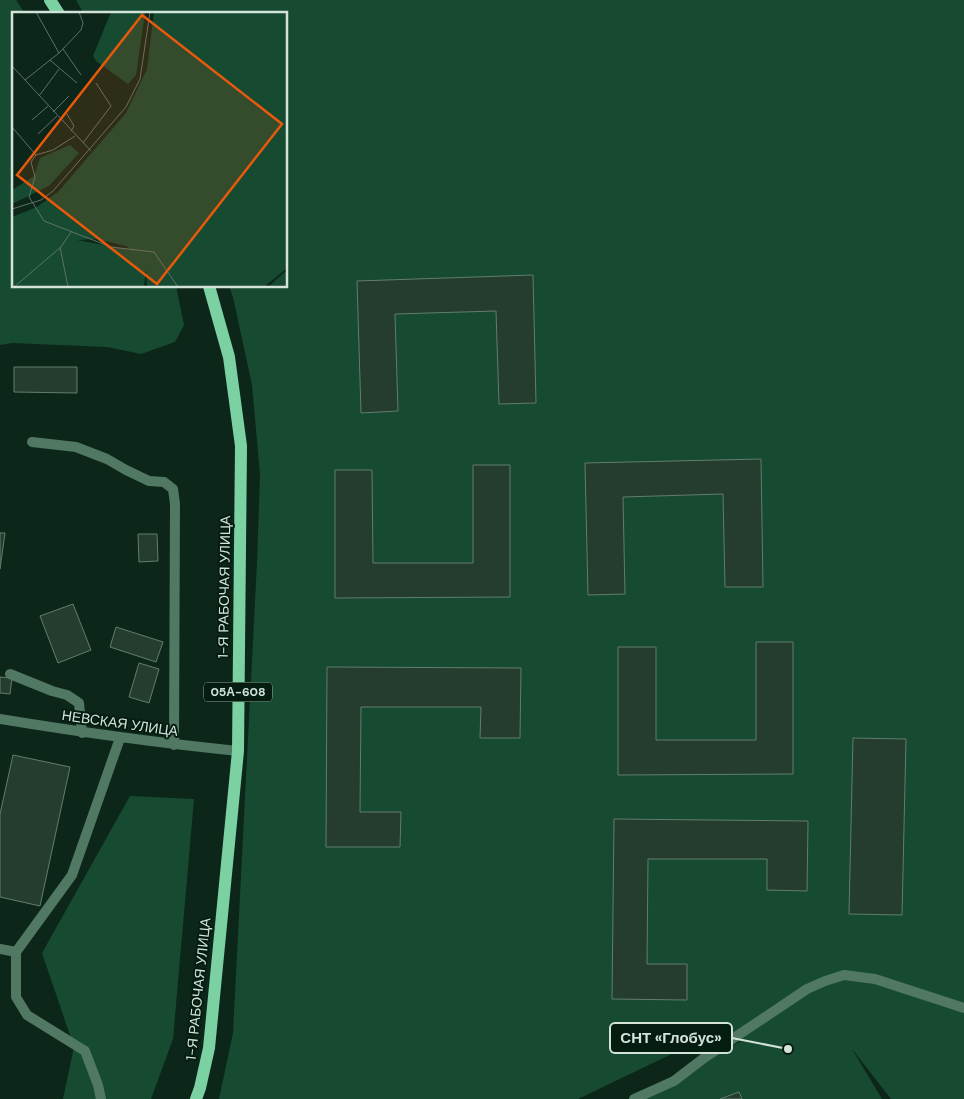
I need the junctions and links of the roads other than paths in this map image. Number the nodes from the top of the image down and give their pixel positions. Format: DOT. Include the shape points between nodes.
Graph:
graph roads {
  1 [pos="50,0"];
  2 [pos="58,12"];
  3 [pos="210,288"];
  4 [pos="32,442"];
  5 [pos="10,674"];
  6 [pos="0,720"];
  7 [pos="82,733"];
  8 [pos="120,738"];
  9 [pos="174,745"];
  10 [pos="238,751"];
  11 [pos="0,949"];
  12 [pos="16,952"];
  13 [pos="964,1008"];
  14 [pos="101,1099"];
  15 [pos="196,1099"];
  16 [pos="634,1099"];
  1 -- 2 [label="main road"];
  3 -- 10 [label="main road, 1-Я РАБОЧАЯ УЛИЦА / 05А-608" via="229,357 241,446"];
  4 -- 9 [label="lane" via="76,447 149,481 164,482 172,489 175,504"];
  5 -- 7 [label="lane" via="67,695 79,703"];
  6 -- 7 [label="lane, НЕВСКАЯ УЛИЦА"];
  7 -- 8 [label="lane, НЕВСКАЯ УЛИЦА"];
  8 -- 9 [label="lane, НЕВСКАЯ УЛИЦА"];
  8 -- 12 [label="lane" via="72,875"];
  9 -- 10 [label="lane, НЕВСКАЯ УЛИЦА"];
  10 -- 15 [label="main road, 1-Я РАБОЧАЯ УЛИЦА / 05А-608" via="209,1048"];
  11 -- 12 [label="lane"];
  12 -- 14 [label="lane" via="16,996 27,1015 85,1051"];
  13 -- 16 [label="lane" via="875,979 844,975 825,980 807,989 674,1081"];
}
